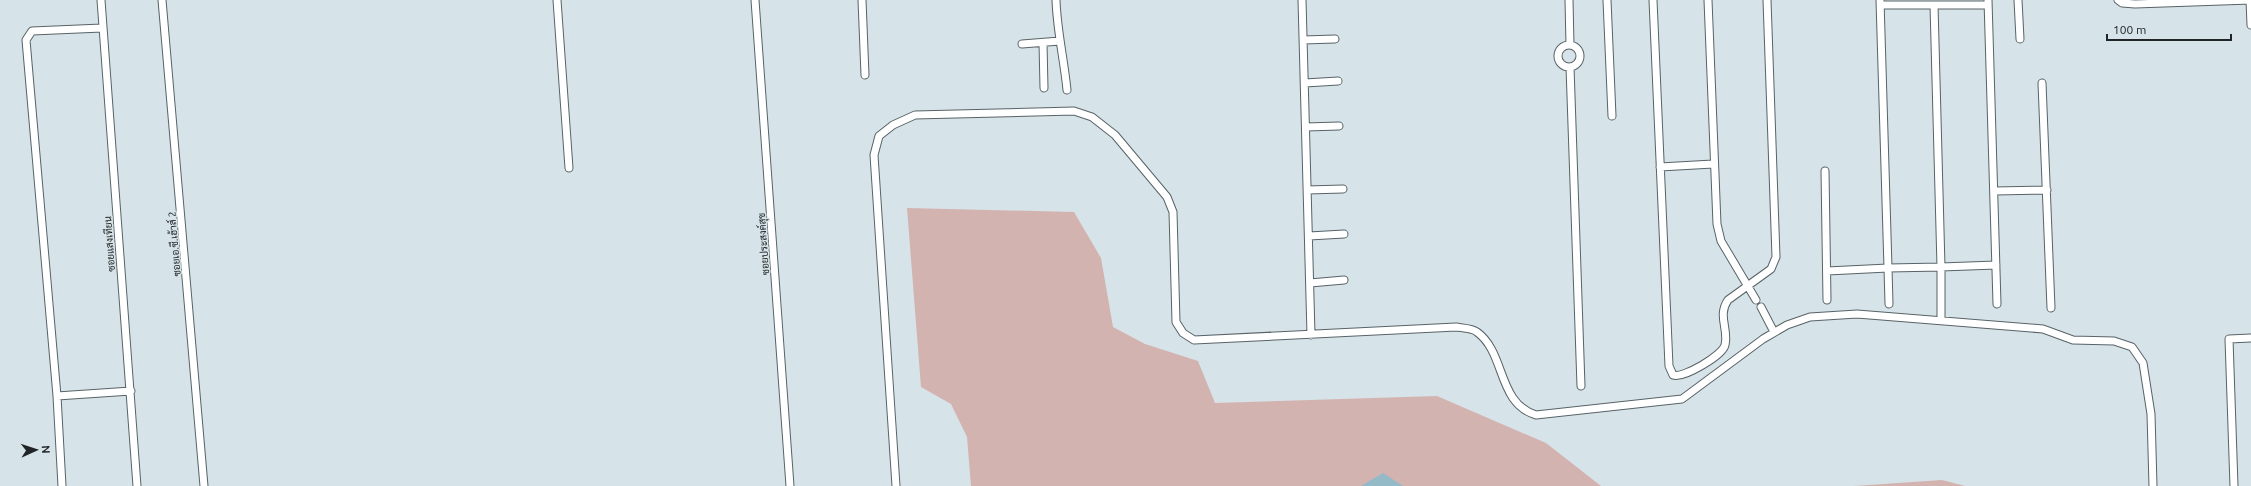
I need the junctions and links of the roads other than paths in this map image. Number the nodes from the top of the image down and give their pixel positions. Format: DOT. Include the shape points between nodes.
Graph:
graph roads {
  1 [pos="100,0"];
  2 [pos="162,0"];
  3 [pos="557,0"];
  4 [pos="756,0"];
  5 [pos="862,0"];
  6 [pos="1056,0"];
  7 [pos="1302,0"];
  8 [pos="1569,0"];
  9 [pos="1607,0"];
  10 [pos="1653,0"];
  11 [pos="1708,0"];
  12 [pos="1767,0"];
  13 [pos="2018,0"];
  14 [pos="2118,0"];
  15 [pos="2250,0"];
  16 [pos="1988,2"];
  17 [pos="2192,2"];
  18 [pos="1880,3"];
  19 [pos="1934,6"];
  20 [pos="2251,25"];
  21 [pos="102,28"];
  22 [pos="1336,39"];
  23 [pos="2020,39"];
  24 [pos="1303,40"];
  25 [pos="1060,41"];
  26 [pos="1043,43"];
  27 [pos="1022,44"];
  28 [pos="1570,45"];
  29 [pos="1570,67"];
  30 [pos="865,75"];
  31 [pos="1338,81"];
  32 [pos="1305,83"];
  33 [pos="2042,83"];
  34 [pos="1044,88"];
  35 [pos="1067,90"];
  36 [pos="1612,116"];
  37 [pos="1339,126"];
  38 [pos="1306,127"];
  39 [pos="1713,164"];
  40 [pos="1660,167"];
  41 [pos="569,168"];
  42 [pos="1825,171"];
  43 [pos="1342,189"];
  44 [pos="1308,190"];
  45 [pos="2047,190"];
  46 [pos="1994,191"];
  47 [pos="1344,234"];
  48 [pos="1309,236"];
  49 [pos="1996,265"];
  50 [pos="1941,267"];
  51 [pos="1888,268"];
  52 [pos="1827,271"];
  53 [pos="1344,280"];
  54 [pos="1310,283"];
  55 [pos="1748,285"];
  56 [pos="1756,300"];
  57 [pos="1827,300"];
  58 [pos="1889,304"];
  59 [pos="1997,304"];
  60 [pos="1761,307"];
  61 [pos="2051,308"];
  62 [pos="1941,320"];
  63 [pos="1774,332"];
  64 [pos="1311,335"];
  65 [pos="2251,338"];
  66 [pos="1581,386"];
  67 [pos="131,391"];
  68 [pos="57,396"];
  69 [pos="62,486"];
  70 [pos="137,486"];
  71 [pos="204,486"];
  72 [pos="790,486"];
  73 [pos="896,486"];
  74 [pos="2153,486"];
  75 [pos="2234,486"];
  1 -- 21 [label="street, ซอยแสงเทียน"];
  2 -- 71 [label="street, ซอยเอ.ซี.เฮ้าส์ 2"];
  3 -- 41 [label="street"];
  4 -- 72 [label="street, ซอยประสงค์สุข"];
  5 -- 30 [label="street"];
  6 -- 25 [label="street"];
  7 -- 24 [label="street"];
  8 -- 28 [label="street"];
  9 -- 36 [label="street"];
  10 -- 40 [label="street"];
  11 -- 39 [label="street"];
  12 -- 55 [label="street" via="1776,257 1771,269"];
  13 -- 23 [label="street"];
  14 -- 17 [label="street" via="2122,3"];
  15 -- 17 [label="street"];
  15 -- 20 [label="street"];
  16 -- 19 [label="street"];
  16 -- 46 [label="street"];
  18 -- 19 [label="street"];
  18 -- 51 [label="street"];
  19 -- 50 [label="street"];
  21 -- 67 [label="street, ซอยแสงเทียน"];
  21 -- 68 [label="street" via="32,31 26,40"];
  22 -- 24 [label="street"];
  24 -- 32 [label="street"];
  25 -- 26 [label="street"];
  25 -- 35 [label="street" via="1064,53"];
  26 -- 27 [label="street"];
  26 -- 34 [label="street"];
  28 -- 29 [label="street" via="1580,54 1578,63"];
  28 -- 29 [label="street" via="1562,48 1558,56 1562,64"];
  29 -- 66 [label="street"];
  31 -- 32 [label="street"];
  32 -- 38 [label="street"];
  33 -- 45 [label="street"];
  37 -- 38 [label="street"];
  38 -- 44 [label="street"];
  39 -- 40 [label="street"];
  39 -- 55 [label="street" via="1719,234"];
  40 -- 55 [label="street" via="1669,366 1673,375 1680,376 1696,369 1722,351 1725,341 1722,316 1724,306"];
  42 -- 52 [label="street"];
  43 -- 44 [label="street"];
  44 -- 48 [label="street"];
  45 -- 46 [label="street"];
  45 -- 61 [label="street"];
  46 -- 49 [label="street"];
  47 -- 48 [label="street"];
  48 -- 54 [label="street"];
  49 -- 50 [label="street"];
  49 -- 59 [label="street"];
  50 -- 51 [label="street"];
  50 -- 62 [label="street"];
  51 -- 52 [label="street"];
  51 -- 58 [label="street"];
  52 -- 57 [label="street"];
  53 -- 54 [label="street"];
  54 -- 64 [label="street"];
  55 -- 56 [label="street"];
  60 -- 63 [label="street"];
  62 -- 63 [label="street" via="1831,314 1810,317"];
  62 -- 74 [label="street" via="2043,330 2073,340 2114,341 2132,347 2143,363 2148,383"];
  63 -- 64 [label="street" via="1682,399 1536,415 1525,412 1517,405 1486,341 1476,331 1456,327"];
  64 -- 73 [label="street" via="1212,341 1194,340 1183,333 1176,322 1173,219 1167,196 1115,135 1092,118 1074,111 915,115 893,125 879,136 874,155"];
  65 -- 75 [label="street" via="2230,339"];
  67 -- 68 [label="street"];
  67 -- 70 [label="street, ซอยแสงเทียน"];
  68 -- 69 [label="street"];
}
